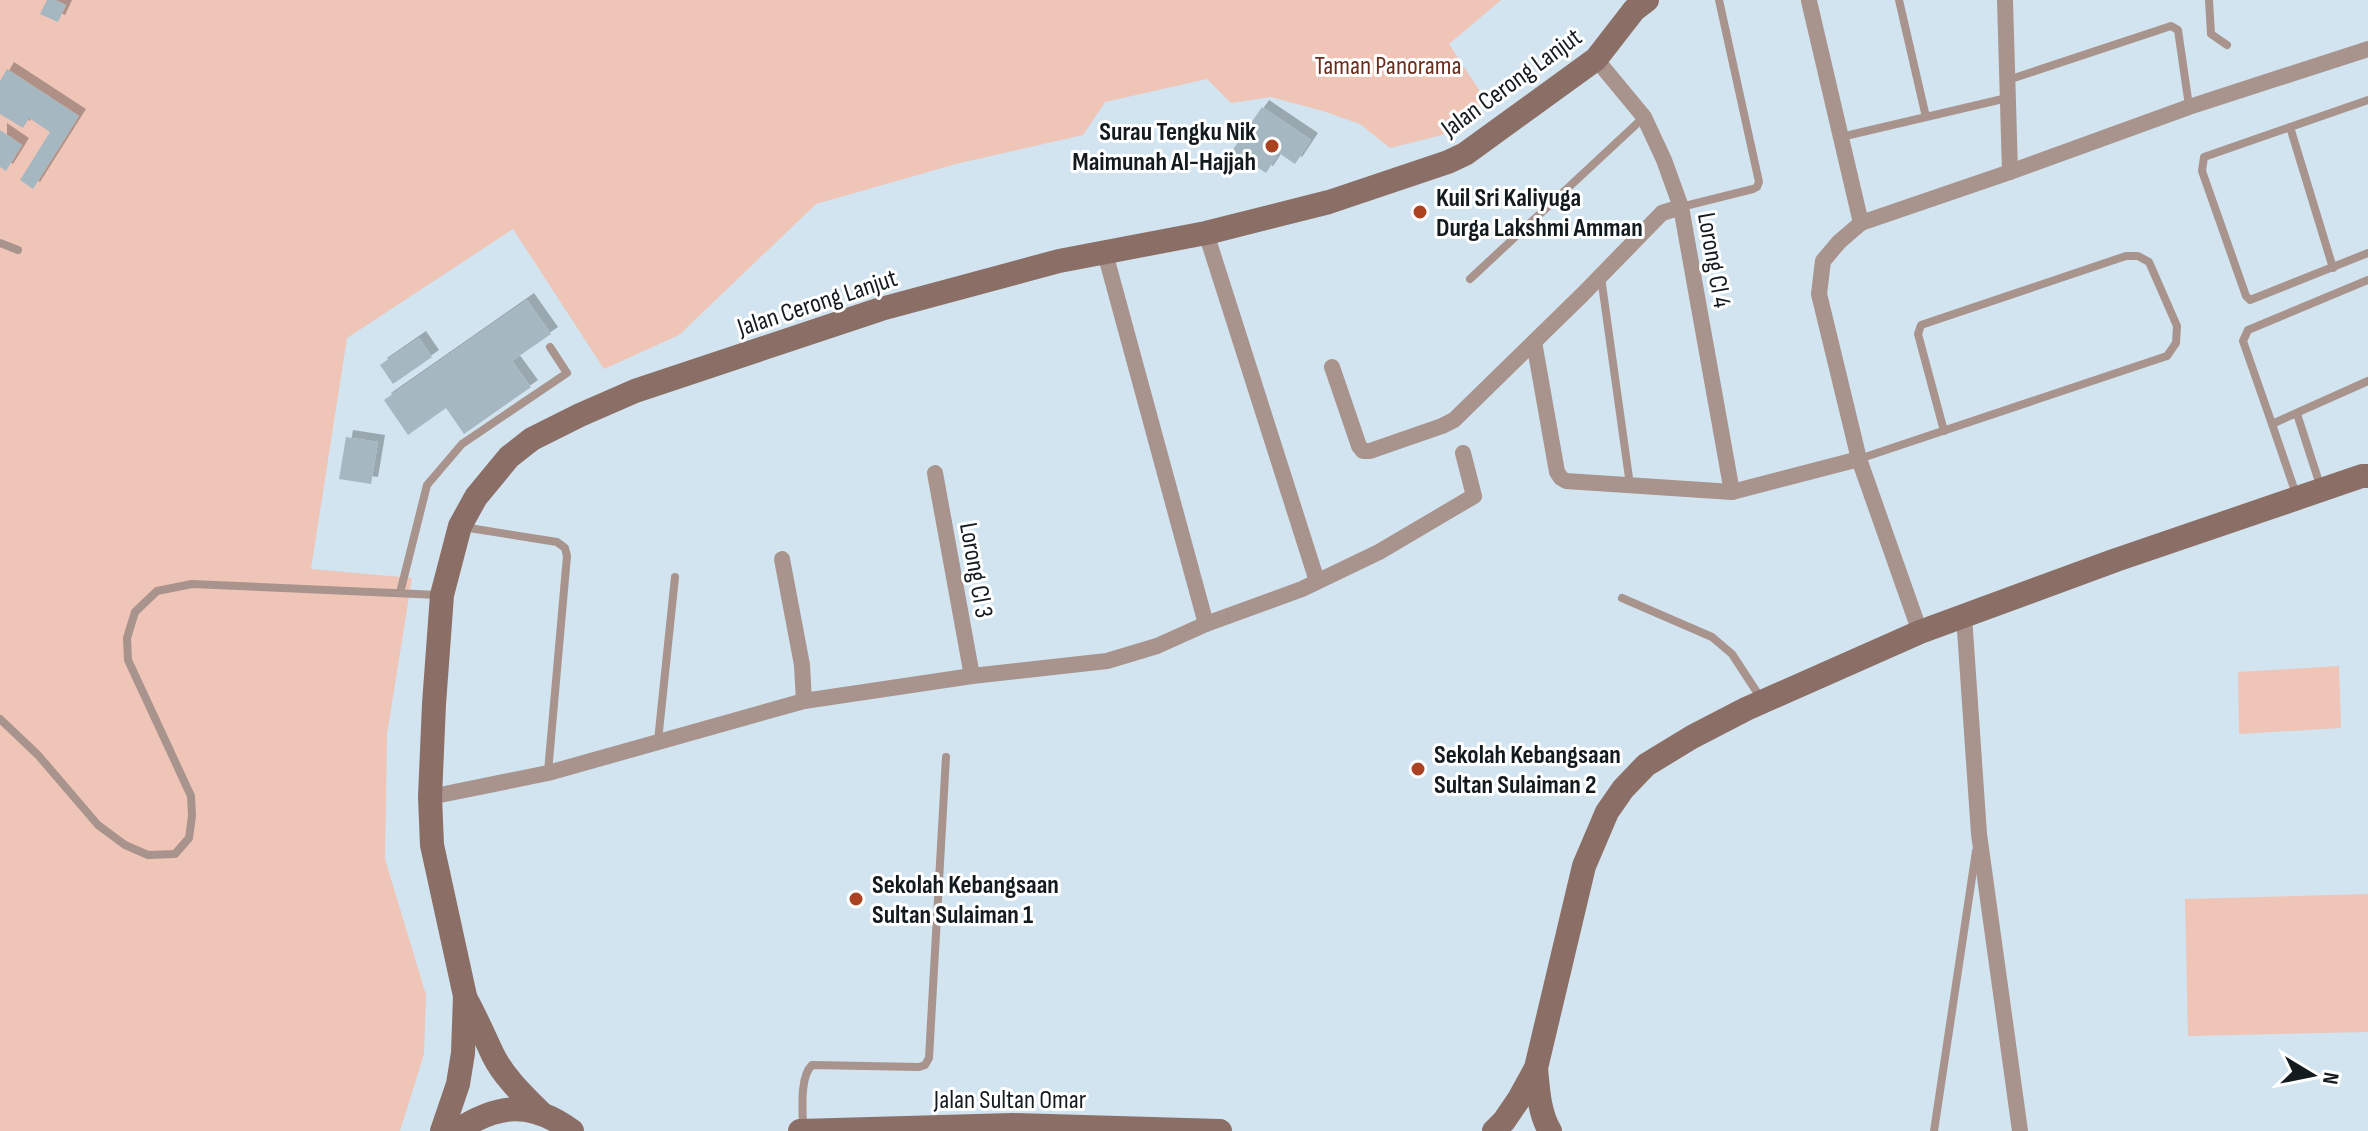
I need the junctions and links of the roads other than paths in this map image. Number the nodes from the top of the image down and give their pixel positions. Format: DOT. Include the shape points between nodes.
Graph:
graph roads {
  1 [pos="1647,0"];
  2 [pos="1719,0"];
  3 [pos="1899,0"];
  4 [pos="2005,0"];
  5 [pos="2209,0"];
  6 [pos="1809,1"];
  7 [pos="2227,45"];
  8 [pos="2368,49"];
  9 [pos="1596,59"];
  10 [pos="2008,89"];
  11 [pos="2368,100"];
  12 [pos="2189,107"];
  13 [pos="1644,117"];
  14 [pos="1926,117"];
  15 [pos="2290,127"];
  16 [pos="1841,137"];
  17 [pos="2010,172"];
  18 [pos="1681,207"];
  19 [pos="1861,223"];
  20 [pos="1206,233"];
  21 [pos="0,243"];
  22 [pos="18,250"];
  23 [pos="1105,253"];
  24 [pos="2368,253"];
  25 [pos="2333,268"];
  26 [pos="1601,276"];
  27 [pos="1470,279"];
  28 [pos="2368,280"];
  29 [pos="1534,342"];
  30 [pos="550,347"];
  31 [pos="1332,367"];
  32 [pos="2368,381"];
  33 [pos="2297,414"];
  34 [pos="2272,424"];
  35 [pos="1944,431"];
  36 [pos="1463,453"];
  37 [pos="1859,459"];
  38 [pos="935,473"];
  39 [pos="2366,474"];
  40 [pos="1630,486"];
  41 [pos="2322,490"];
  42 [pos="1732,492"];
  43 [pos="2297,498"];
  44 [pos="460,526"];
  45 [pos="782,559"];
  46 [pos="675,577"];
  47 [pos="1317,581"];
  48 [pos="400,593"];
  49 [pos="442,595"];
  50 [pos="1622,598"];
  51 [pos="1964,616"];
  52 [pos="1206,624"];
  53 [pos="1920,632"];
  54 [pos="972,676"];
  55 [pos="804,701"];
  56 [pos="1763,701"];
  57 [pos="0,719"];
  58 [pos="657,742"];
  59 [pos="946,757"];
  60 [pos="548,773"];
  61 [pos="430,797"];
  62 [pos="1979,834"];
  63 [pos="465,996"];
  64 [pos="1536,1068"];
  65 [pos="556,1121"];
  66 [pos="442,1131"];
  67 [pos="456,1131"];
  68 [pos="591,1131"];
  69 [pos="801,1131"];
  70 [pos="1220,1131"];
  71 [pos="1494,1131"];
  72 [pos="1550,1131"];
  73 [pos="1934,1131"];
  74 [pos="2020,1131"];
  1 -- 9 [label="street, Jalan Cerong Lanjut"];
  2 -- 18 [label="lane" via="1759,182 1753,189"];
  3 -- 14 [label="lane"];
  4 -- 10 [label="street"];
  5 -- 7 [label="lane" via="2211,34"];
  6 -- 16 [label="street"];
  8 -- 12 [label="street"];
  9 -- 13 [label="street, Lorong Cl 4"];
  9 -- 20 [label="street, Jalan Cerong Lanjut" via="1448,162 1329,202"];
  10 -- 12 [label="lane" via="2171,26 2178,30"];
  10 -- 14 [label="lane"];
  10 -- 17 [label="street"];
  11 -- 15 [label="lane"];
  12 -- 17 [label="street"];
  13 -- 18 [label="street, Lorong Cl 4"];
  13 -- 27 [label="lane"];
  14 -- 16 [label="lane"];
  15 -- 25 [label="lane"];
  15 -- 25 [label="lane" via="2204,157 2202,171 2250,300"];
  16 -- 19 [label="street"];
  17 -- 19 [label="street"];
  18 -- 26 [label="street" via="1662,213"];
  18 -- 42 [label="street, Lorong Cl 4"];
  19 -- 37 [label="street" via="1823,261 1819,294"];
  20 -- 23 [label="street, Jalan Cerong Lanjut"];
  20 -- 47 [label="street"];
  21 -- 22 [label="lane"];
  23 -- 44 [label="street, Jalan Cerong Lanjut" via="881,309 635,391 532,439 509,457"];
  23 -- 52 [label="street"];
  24 -- 25 [label="lane"];
  26 -- 29 [label="street"];
  26 -- 40 [label="lane"];
  28 -- 34 [label="lane" via="2248,330 2243,341"];
  29 -- 31 [label="street" via="1454,420 1370,451 1359,446"];
  29 -- 40 [label="street" via="1561,478"];
  30 -- 48 [label="lane" via="567,373 462,444 427,485"];
  32 -- 33 [label="lane"];
  33 -- 34 [label="lane"];
  33 -- 41 [label="lane"];
  34 -- 43 [label="lane"];
  35 -- 35 [label="lane" via="2167,356 2176,343 2177,326 2149,262 2126,256 1921,325 1918,334"];
  35 -- 37 [label="lane"];
  36 -- 47 [label="street" via="1474,496 1379,552"];
  37 -- 42 [label="street"];
  37 -- 53 [label="street"];
  38 -- 54 [label="street, Lorong Cl 3"];
  39 -- 41 [label="street"];
  40 -- 42 [label="street"];
  41 -- 43 [label="street"];
  43 -- 51 [label="street"];
  44 -- 49 [label="street, Jalan Cerong Lanjut"];
  44 -- 60 [label="lane" via="557,542 565,548"];
  45 -- 55 [label="street"];
  46 -- 58 [label="lane"];
  47 -- 52 [label="street"];
  48 -- 49 [label="lane"];
  48 -- 57 [label="lane" via="192,584 157,591 135,612 127,638 128,660 191,796 189,838 175,854 148,855 98,825"];
  49 -- 61 [label="street, Jalan Cerong Lanjut"];
  50 -- 56 [label="lane" via="1712,637 1732,654"];
  51 -- 53 [label="street"];
  51 -- 62 [label="street"];
  52 -- 54 [label="street" via="1107,661"];
  53 -- 56 [label="street"];
  54 -- 55 [label="street"];
  55 -- 58 [label="street"];
  56 -- 64 [label="street" via="1646,765 1607,812 1584,866"];
  58 -- 60 [label="street"];
  59 -- 69 [label="lane" via="929,1058 919,1067 812,1065 804,1080"];
  60 -- 61 [label="street"];
  61 -- 63 [label="street, Jalan Cerong Lanjut" via="432,845"];
  62 -- 73 [label="lane"];
  62 -- 74 [label="street"];
  63 -- 65 [label="street, Jalan Cerong Lanjut" via="517,1089"];
  63 -- 66 [label="street, Jalan Cerong Lanjut" via="458,1084"];
  64 -- 71 [label="street"];
  64 -- 72 [label="street"];
  65 -- 67 [label="street" via="510,1109 480,1116"];
  65 -- 68 [label="street"];
  69 -- 70 [label="street, Jalan Sultan Omar" via="1012,1125"];
}
